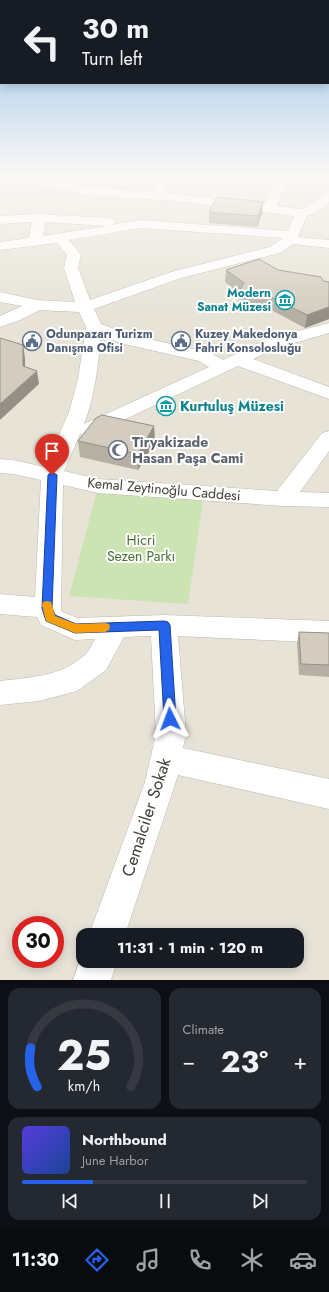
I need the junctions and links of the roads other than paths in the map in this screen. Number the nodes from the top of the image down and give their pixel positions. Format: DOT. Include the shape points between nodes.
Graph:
graph roads {
  1 [pos="39,221"];
  2 [pos="98,221"];
  3 [pos="298,221"];
  4 [pos="140,224"];
  5 [pos="60,238"];
  6 [pos="291,238"];
  7 [pos="35,241"];
  8 [pos="329,244"];
  9 [pos="0,246"];
  10 [pos="0,297"];
  11 [pos="37,305"];
  12 [pos="85,307"];
  13 [pos="0,322"];
  14 [pos="94,327"];
  15 [pos="329,328"];
  16 [pos="230,363"];
  17 [pos="329,393"];
  18 [pos="329,437"];
  19 [pos="0,466"];
  20 [pos="52,475"];
  21 [pos="283,498"];
  22 [pos="329,500"];
  23 [pos="0,604"];
  24 [pos="49,613"];
  25 [pos="164,625"];
  26 [pos="116,627"];
  27 [pos="329,632"];
  28 [pos="0,693"];
  29 [pos="166,758"];
  30 [pos="329,794"];
  31 [pos="109,928"];
  32 [pos="96,968"];
  33 [pos="92,980"];
  1 -- 7 [label="street"];
  2 -- 4 [label="street"];
  3 -- 6 [label="street"];
  4 -- 5 [label="street"];
  4 -- 6 [label="street"];
  5 -- 7 [label="street"];
  5 -- 12 [label="street" via="74,255 71,268"];
  6 -- 8 [label="street"];
  6 -- 12 [label="street" via="284,247 176,275"];
  7 -- 9 [label="street"];
  10 -- 11 [label="street"];
  11 -- 12 [label="street"];
  11 -- 13 [label="street"];
  12 -- 14 [label="street"];
  14 -- 16 [label="street" via="126,339"];
  14 -- 20 [label="street" via="87,379 79,412"];
  15 -- 16 [label="street" via="274,343"];
  16 -- 17 [label="street"];
  16 -- 20 [label="street" via="82,433"];
  18 -- 21 [label="street"];
  19 -- 20 [label="street, Kemal Zeytinoğlu Caddesi"];
  20 -- 21 [label="street, Kemal Zeytinoğlu Caddesi" via="98,486"];
  20 -- 24 [label="street"];
  21 -- 22 [label="street, Kemal Zeytinoğlu Caddesi"];
  23 -- 24 [label="street"];
  24 -- 26 [label="street" via="75,628"];
  25 -- 26 [label="street"];
  25 -- 27 [label="street"];
  25 -- 29 [label="street, Cemalciler Sokak" via="171,734"];
  26 -- 28 [label="street" via="96,662 67,682 39,689"];
  29 -- 30 [label="street"];
  29 -- 31 [label="street, Cemalciler Sokak" via="161,782"];
  32 -- 33 [label="street"];
}
